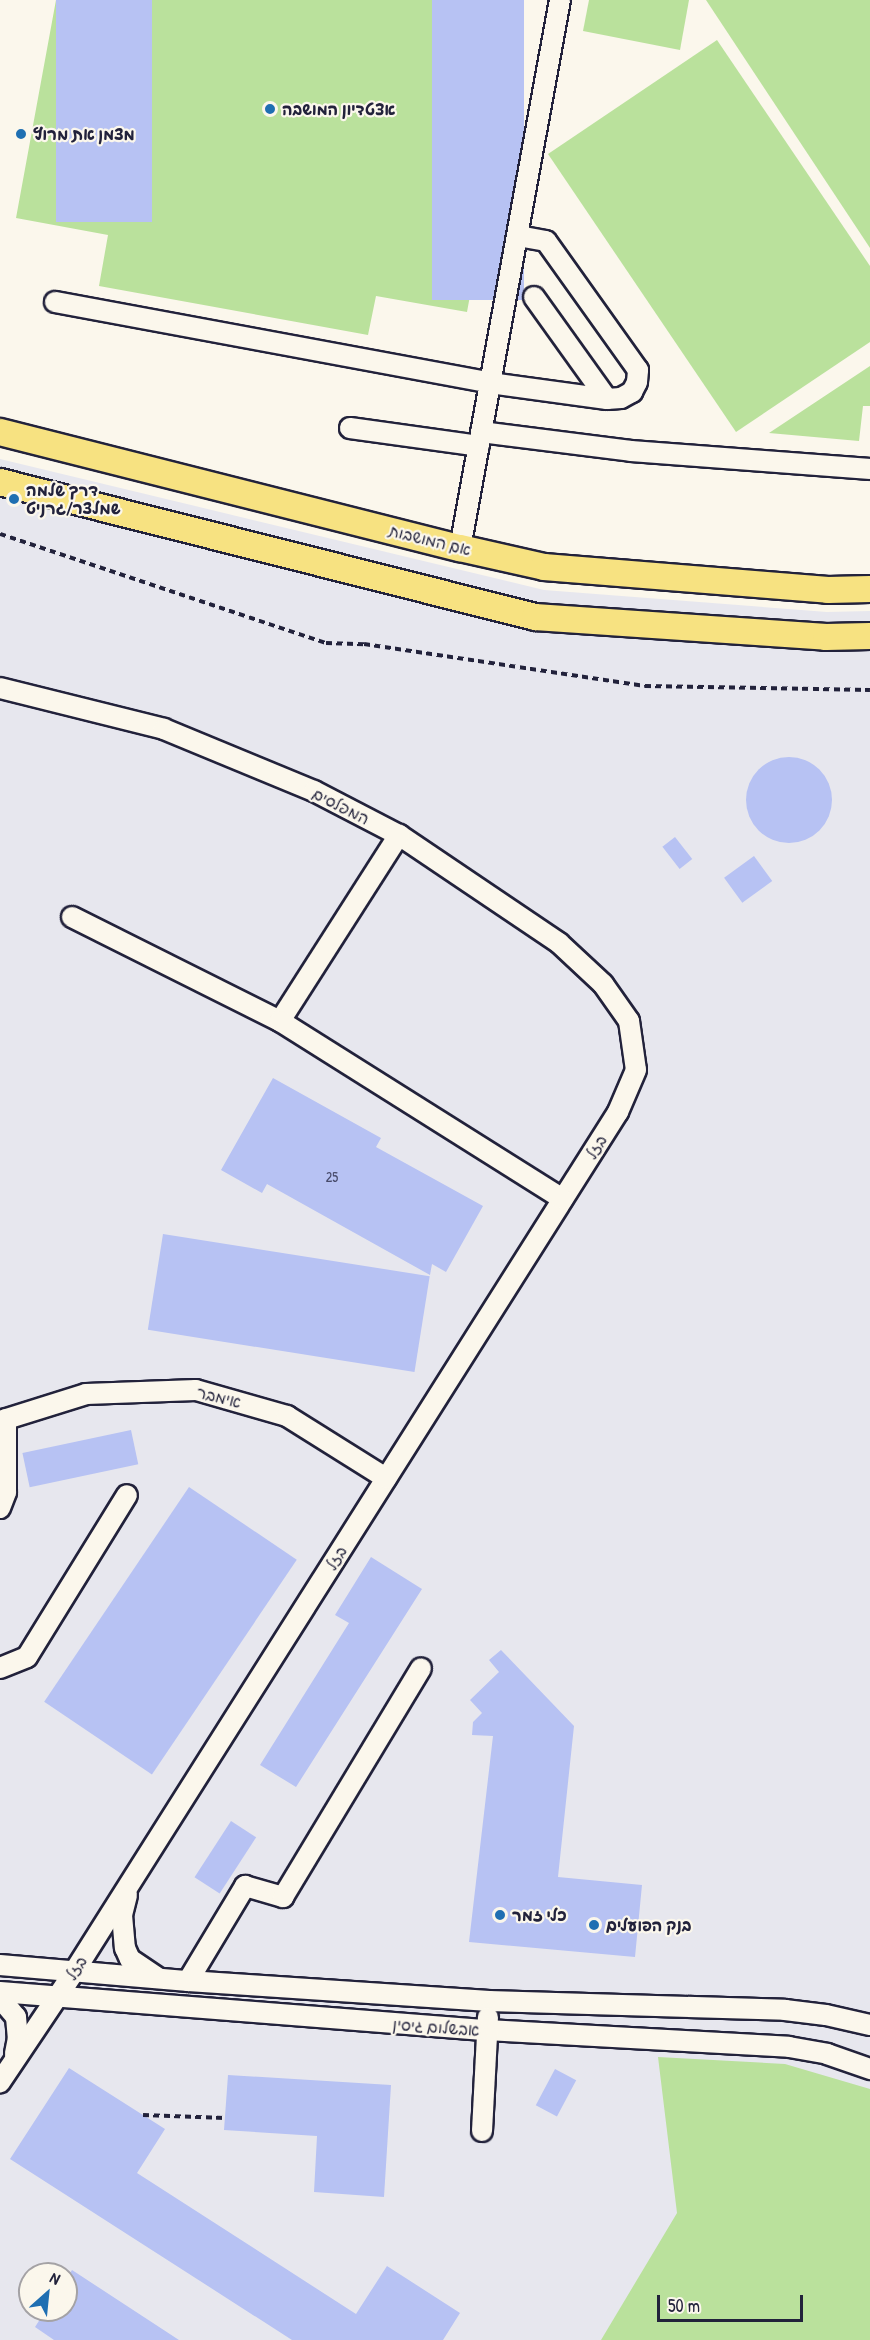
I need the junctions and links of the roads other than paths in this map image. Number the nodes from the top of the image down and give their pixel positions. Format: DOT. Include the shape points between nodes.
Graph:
graph roads {
  1 [pos="560,0"];
  2 [pos="517,236"];
  3 [pos="534,297"];
  4 [pos="55,302"];
  5 [pos="490,383"];
  6 [pos="607,399"];
  7 [pos="350,428"];
  8 [pos="0,432"];
  9 [pos="480,439"];
  10 [pos="870,469"];
  11 [pos="0,482"];
  12 [pos="460,548"];
  13 [pos="870,589"];
  14 [pos="870,636"];
  15 [pos="0,687"];
  16 [pos="399,835"];
  17 [pos="72,917"];
  18 [pos="629,1020"];
  19 [pos="280,1021"];
  20 [pos="563,1199"];
  21 [pos="3,1420"];
  22 [pos="386,1478"];
  23 [pos="127,1495"];
  24 [pos="0,1508"];
  25 [pos="0,1668"];
  26 [pos="421,1668"];
  27 [pos="128,1887"];
  28 [pos="0,1965"];
  29 [pos="74,1972"];
  30 [pos="160,1979"];
  31 [pos="188,1981"];
  32 [pos="0,1992"];
  33 [pos="0,1998"];
  34 [pos="57,1998"];
  35 [pos="489,2001"];
  36 [pos="870,2025"];
  37 [pos="487,2031"];
  38 [pos="14,2061"];
  39 [pos="870,2069"];
  40 [pos="0,2082"];
  41 [pos="483,2131"];
  1 -- 2 [label="street"];
  2 -- 5 [label="street"];
  2 -- 6 [label="street" via="546,241 638,370 632,392"];
  3 -- 6 [label="street"];
  4 -- 5 [label="street"];
  5 -- 6 [label="street"];
  5 -- 9 [label="street"];
  7 -- 9 [label="street"];
  8 -- 12 [label="main road, אם המושבות"];
  9 -- 10 [label="street"];
  9 -- 12 [label="street"];
  11 -- 14 [label="main road" via="535,617 826,637"];
  12 -- 13 [label="main road, אם המושבות" via="544,567 828,590"];
  15 -- 16 [label="street, המפלסים" via="164,729 314,791"];
  16 -- 18 [label="street, המפלסים" via="559,943 603,984"];
  16 -- 19 [label="street"];
  17 -- 19 [label="street"];
  18 -- 20 [label="street, בזל" via="636,1070 618,1112"];
  19 -- 20 [label="street"];
  20 -- 22 [label="street, בזל"];
  21 -- 22 [label="street, אימבר" via="86,1394 196,1390 287,1416"];
  21 -- 24 [label="street" via="6,1492"];
  22 -- 27 [label="street, בזל"];
  23 -- 25 [label="street" via="27,1657"];
  26 -- 31 [label="street" via="283,1897 245,1886"];
  27 -- 29 [label="street, בזל"];
  27 -- 30 [label="street" via="123,1915 125,1948 130,1959"];
  28 -- 29 [label="street, אבשלום גיסין"];
  29 -- 30 [label="street, אבשלום גיסין"];
  29 -- 34 [label="street, בזל"];
  30 -- 31 [label="street, אבשלום גיסין"];
  31 -- 35 [label="street, אבשלום גיסין"];
  32 -- 34 [label="street, אבשלום גיסין"];
  33 -- 38 [label="street" via="11,2008 18,2026"];
  34 -- 37 [label="street, אבשלום גיסין"];
  34 -- 38 [label="street, בזל"];
  35 -- 36 [label="street, אבשלום גיסין" via="784,2010"];
  35 -- 37 [label="street"];
  37 -- 39 [label="street, אבשלום גיסין" via="789,2047 827,2054"];
  37 -- 41 [label="street"];
  38 -- 40 [label="street, בזל"];
}
